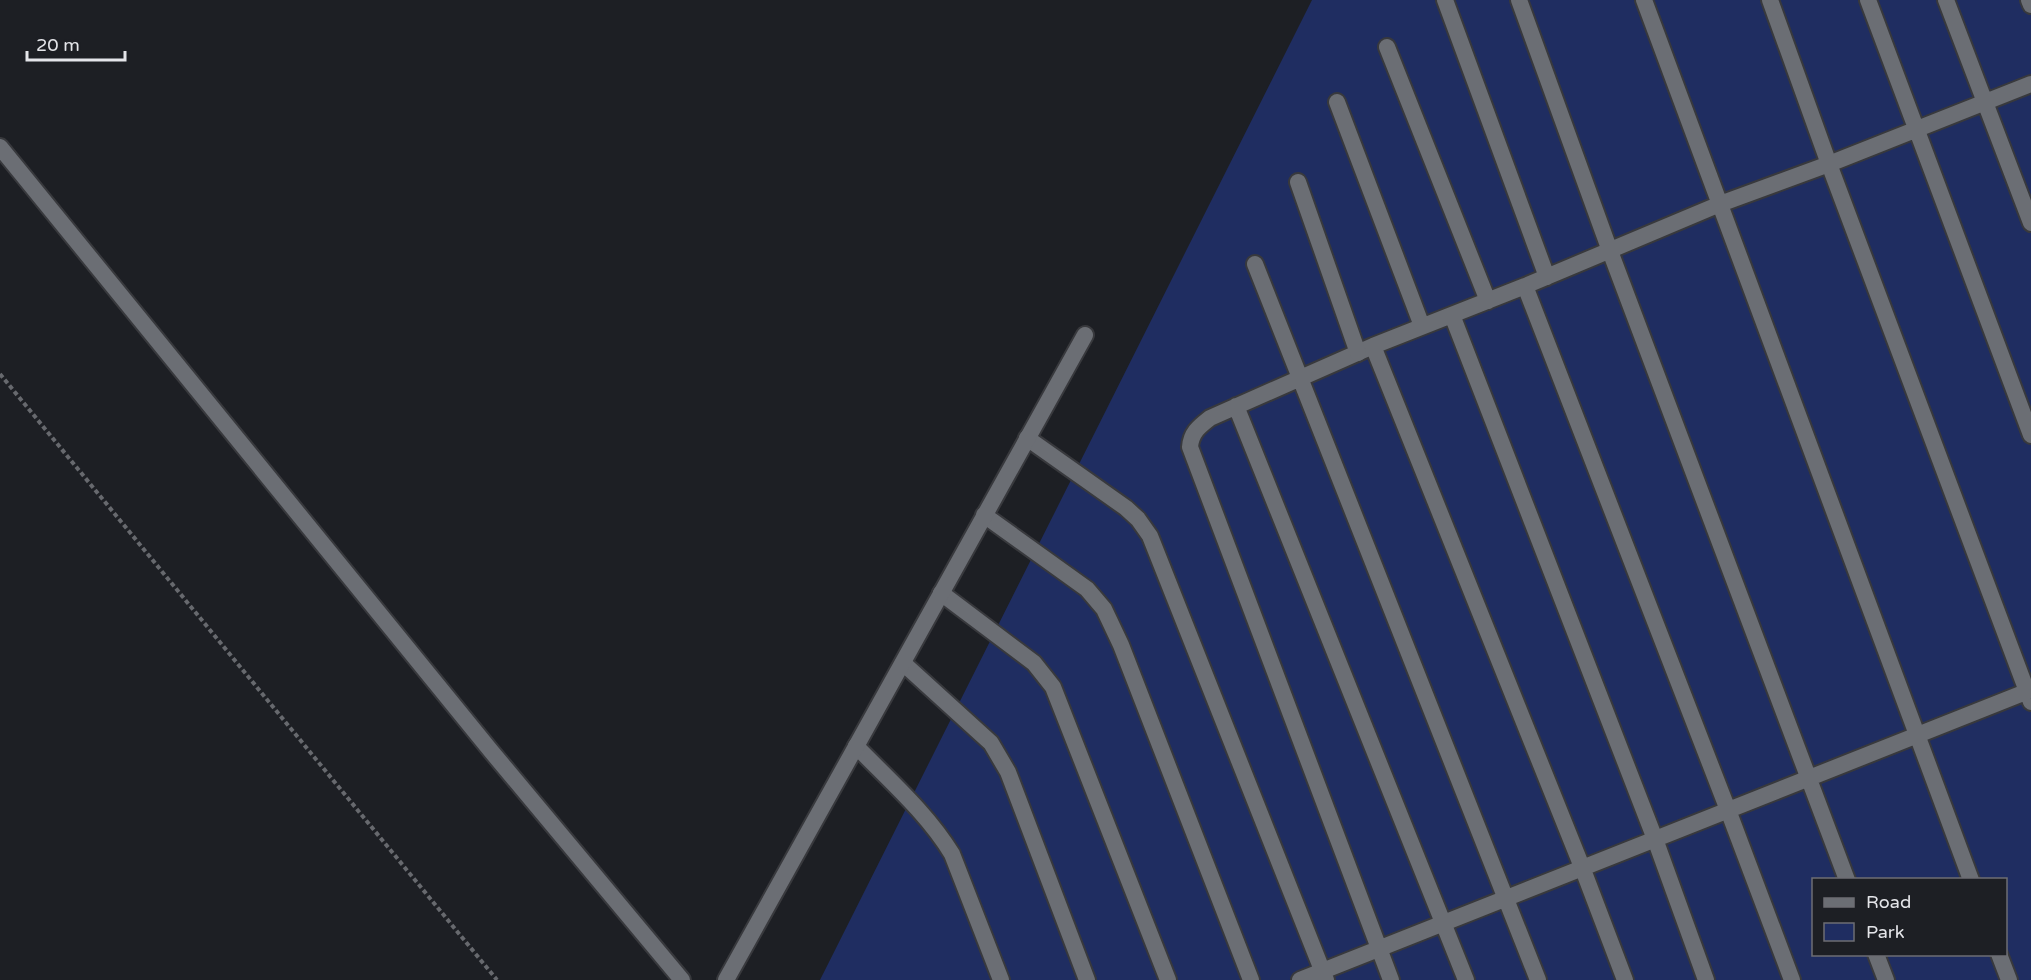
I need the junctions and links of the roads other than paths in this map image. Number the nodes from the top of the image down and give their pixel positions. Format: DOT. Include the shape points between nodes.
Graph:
graph roads {
  1 [pos="1445,0"];
  2 [pos="1519,0"];
  3 [pos="1644,0"];
  4 [pos="1770,0"];
  5 [pos="1868,0"];
  6 [pos="1947,0"];
  7 [pos="2029,0"];
  8 [pos="2031,5"];
  9 [pos="1387,47"];
  10 [pos="2031,84"];
  11 [pos="1337,102"];
  12 [pos="1984,103"];
  13 [pos="1916,130"];
  14 [pos="0,147"];
  15 [pos="1829,164"];
  16 [pos="1298,182"];
  17 [pos="1720,204"];
  18 [pos="2031,223"];
  19 [pos="1610,250"];
  20 [pos="1255,264"];
  21 [pos="1547,277"];
  22 [pos="1525,286"];
  23 [pos="1488,301"];
  24 [pos="1452,315"];
  25 [pos="1422,326"];
  26 [pos="1085,335"];
  27 [pos="1373,346"];
  28 [pos="1358,353"];
  29 [pos="1300,378"];
  30 [pos="1236,406"];
  31 [pos="2031,435"];
  32 [pos="1027,438"];
  33 [pos="984,515"];
  34 [pos="941,593"];
  35 [pos="903,663"];
  36 [pos="2030,694"];
  37 [pos="1916,735"];
  38 [pos="856,747"];
  39 [pos="1808,778"];
  40 [pos="1728,810"];
  41 [pos="1654,839"];
  42 [pos="1582,867"];
  43 [pos="1847,878"];
  44 [pos="1971,878"];
  45 [pos="1507,897"];
  46 [pos="1444,923"];
  47 [pos="1379,949"];
  48 [pos="1877,956"];
  49 [pos="2000,956"];
  50 [pos="1324,976"];
  51 [pos="682,980"];
  52 [pos="726,980"];
  53 [pos="1001,980"];
  54 [pos="1087,980"];
  55 [pos="1168,980"];
  56 [pos="1251,980"];
  57 [pos="1300,980"];
  58 [pos="1391,980"];
  59 [pos="1466,980"];
  60 [pos="1538,980"];
  61 [pos="1625,980"];
  62 [pos="1706,980"];
  63 [pos="1792,980"];
  64 [pos="1886,980"];
  65 [pos="2009,980"];
  1 -- 21 [label="street"];
  2 -- 19 [label="street"];
  3 -- 17 [label="street"];
  4 -- 15 [label="street"];
  5 -- 13 [label="street"];
  6 -- 12 [label="street"];
  7 -- 8 [label="street"];
  9 -- 23 [label="street"];
  10 -- 12 [label="street"];
  11 -- 25 [label="street"];
  12 -- 13 [label="street"];
  12 -- 18 [label="street"];
  13 -- 15 [label="street"];
  13 -- 31 [label="street"];
  14 -- 51 [label="street"];
  15 -- 17 [label="street"];
  15 -- 36 [label="street"];
  16 -- 28 [label="street"];
  17 -- 19 [label="street"];
  17 -- 37 [label="street"];
  19 -- 21 [label="street"];
  19 -- 39 [label="street"];
  20 -- 29 [label="street"];
  21 -- 22 [label="street"];
  22 -- 23 [label="street"];
  22 -- 40 [label="street"];
  23 -- 24 [label="street"];
  24 -- 25 [label="street"];
  24 -- 41 [label="street"];
  25 -- 27 [label="street"];
  26 -- 32 [label="street"];
  27 -- 28 [label="street"];
  27 -- 42 [label="street"];
  28 -- 29 [label="street"];
  29 -- 30 [label="street"];
  29 -- 45 [label="street"];
  30 -- 46 [label="street"];
  30 -- 47 [label="street" via="1197,428 1190,447"];
  32 -- 33 [label="street"];
  32 -- 50 [label="street" via="1126,507 1150,536"];
  33 -- 34 [label="street"];
  33 -- 56 [label="street" via="1087,589 1104,609"];
  34 -- 35 [label="street"];
  34 -- 55 [label="street" via="1034,663 1053,687"];
  35 -- 38 [label="street"];
  35 -- 54 [label="street" via="991,743 1008,772"];
  36 -- 37 [label="street"];
  37 -- 39 [label="street"];
  37 -- 44 [label="street"];
  38 -- 52 [label="street"];
  38 -- 53 [label="street" via="944,841"];
  39 -- 40 [label="street"];
  39 -- 43 [label="street"];
  40 -- 41 [label="street"];
  40 -- 63 [label="street"];
  41 -- 42 [label="street"];
  41 -- 62 [label="street"];
  42 -- 45 [label="street"];
  42 -- 61 [label="street"];
  45 -- 46 [label="street"];
  45 -- 60 [label="street"];
  46 -- 47 [label="street"];
  46 -- 59 [label="street"];
  47 -- 50 [label="street"];
  47 -- 58 [label="street"];
  48 -- 64 [label="street"];
  49 -- 65 [label="street"];
  50 -- 57 [label="street"];
}
